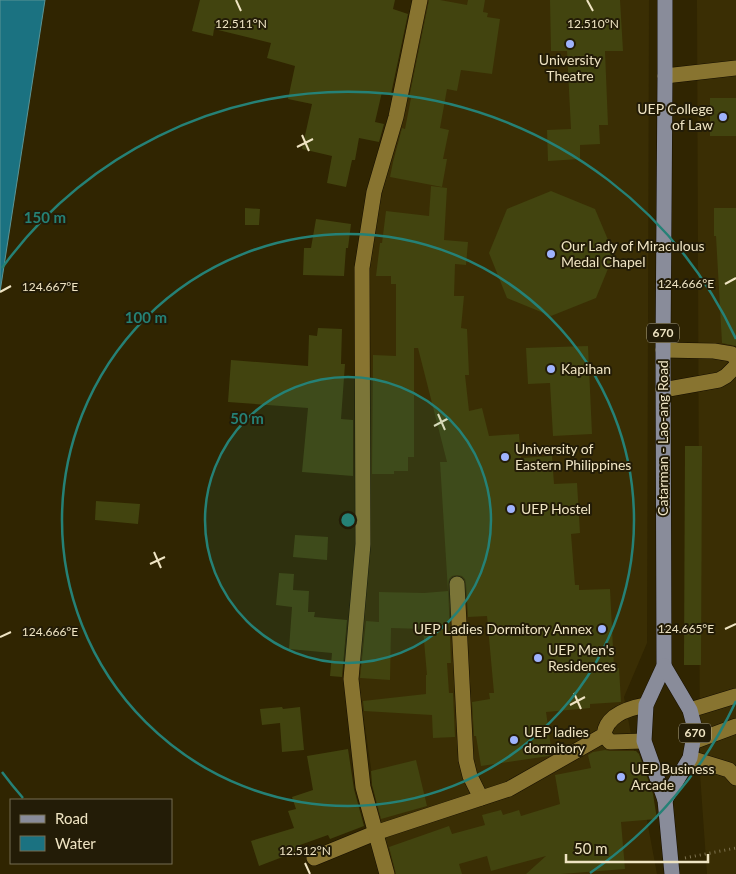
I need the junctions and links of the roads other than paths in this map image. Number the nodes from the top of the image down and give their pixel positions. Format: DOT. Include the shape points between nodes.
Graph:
graph roads {
  1 [pos="420,0"];
  2 [pos="665,0"];
  3 [pos="736,68"];
  4 [pos="665,76"];
  5 [pos="663,350"];
  6 [pos="736,359"];
  7 [pos="736,366"];
  8 [pos="663,390"];
  9 [pos="457,584"];
  10 [pos="664,666"];
  11 [pos="736,696"];
  12 [pos="646,705"];
  13 [pos="690,710"];
  14 [pos="736,726"];
  15 [pos="604,735"];
  16 [pos="644,741"];
  17 [pos="693,742"];
  18 [pos="690,758"];
  19 [pos="736,778"];
  20 [pos="481,798"];
  21 [pos="664,800"];
  22 [pos="375,833"];
  23 [pos="314,858"];
  24 [pos="671,868"];
  25 [pos="387,874"];
  1 -- 22 [label="street" via="396,117 374,192 362,268 363,544 351,679 363,787"];
  2 -- 4 [label="main road, Catarman - Lao-ang Road / 670"];
  3 -- 4 [label="street"];
  4 -- 5 [label="main road, Catarman - Lao-ang Road / 670"];
  5 -- 6 [label="street" via="714,351 732,354"];
  5 -- 8 [label="main road, Catarman - Lao-ang Road / 670"];
  7 -- 8 [label="street" via="718,380"];
  8 -- 10 [label="main road, Catarman - Lao-ang Road / 670"];
  9 -- 20 [label="street" via="466,760"];
  10 -- 12 [label="main road, Catarman - Lao-ang Road / 670"];
  10 -- 13 [label="main road, 670"];
  11 -- 13 [label="street"];
  12 -- 15 [label="street" via="612,718"];
  12 -- 16 [label="main road, Catarman - Lao-ang Road / 670"];
  13 -- 17 [label="main road, 670" via="695,729"];
  14 -- 17 [label="street"];
  15 -- 16 [label="street" via="610,742"];
  15 -- 20 [label="street" via="509,789"];
  16 -- 21 [label="main road, Catarman - Lao-ang Road / 670"];
  17 -- 18 [label="main road, 670"];
  18 -- 19 [label="street" via="729,770"];
  18 -- 21 [label="main road, 670"];
  20 -- 22 [label="street"];
  21 -- 24 [label="main road, Catarman - Lao-ang Road / 670"];
  22 -- 23 [label="street"];
  22 -- 25 [label="street"];
}
